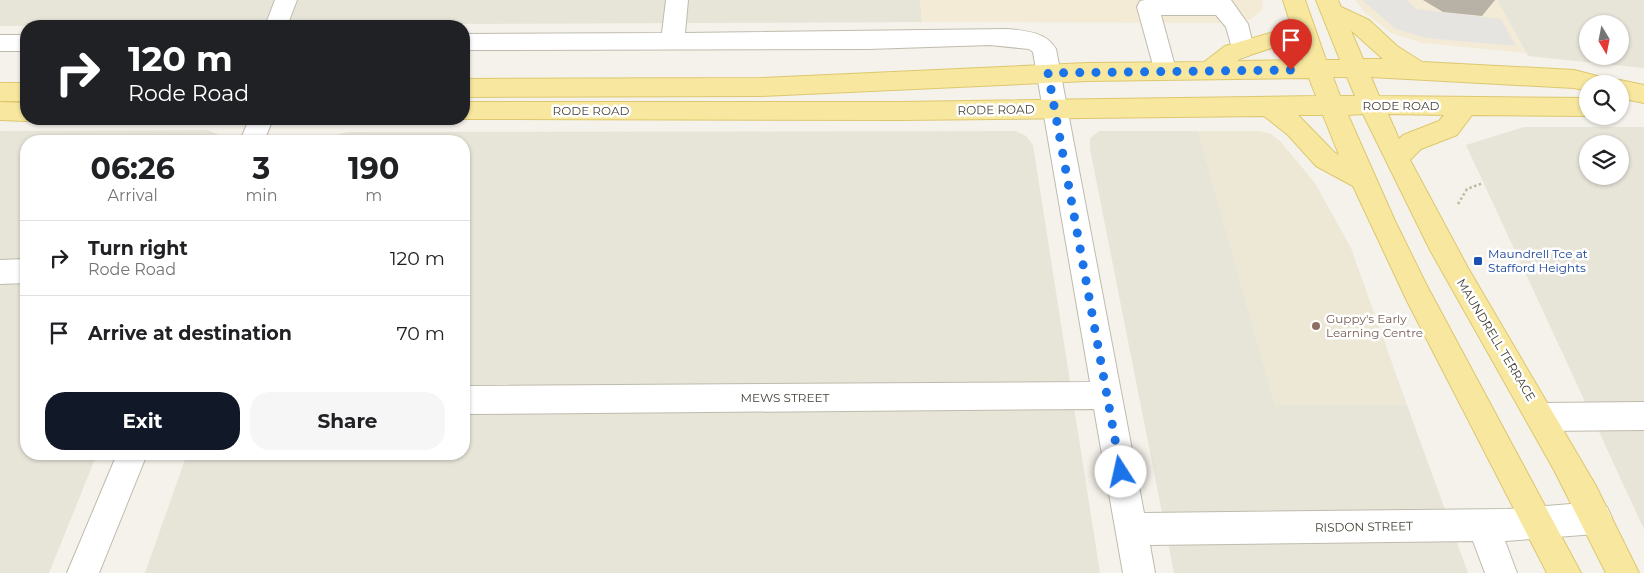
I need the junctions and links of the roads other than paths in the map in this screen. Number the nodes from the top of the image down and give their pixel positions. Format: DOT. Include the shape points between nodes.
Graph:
graph roads {
  1 [pos="286,0"];
  2 [pos="677,0"];
  3 [pos="1294,0"];
  4 [pos="1221,3"];
  5 [pos="1329,6"];
  6 [pos="278,20"];
  7 [pos="1302,26"];
  8 [pos="673,40"];
  9 [pos="470,42"];
  10 [pos="0,43"];
  11 [pos="20,43"];
  12 [pos="1242,50"];
  13 [pos="1355,69"];
  14 [pos="1415,69"];
  15 [pos="1164,70"];
  16 [pos="1210,70"];
  17 [pos="1317,70"];
  18 [pos="1048,73"];
  19 [pos="1579,80"];
  20 [pos="470,88"];
  21 [pos="1629,91"];
  22 [pos="0,92"];
  23 [pos="20,92"];
  24 [pos="1644,95"];
  25 [pos="1629,99"];
  26 [pos="1371,105"];
  27 [pos="1330,106"];
  28 [pos="1465,106"];
  29 [pos="1270,107"];
  30 [pos="1579,107"];
  31 [pos="1053,109"];
  32 [pos="470,111"];
  33 [pos="0,112"];
  34 [pos="20,112"];
  35 [pos="1396,158"];
  36 [pos="1363,179"];
  37 [pos="20,271"];
  38 [pos="0,272"];
  39 [pos="1107,395"];
  40 [pos="470,400"];
  41 [pos="1644,416"];
  42 [pos="1543,417"];
  43 [pos="130,460"];
  44 [pos="1596,518"];
  45 [pos="1539,524"];
  46 [pos="1484,526"];
  47 [pos="1131,529"];
  48 [pos="84,573"];
  49 [pos="1139,573"];
  50 [pos="1501,573"];
  51 [pos="1565,573"];
  52 [pos="1623,573"];
  1 -- 6 [label="street"];
  2 -- 8 [label="street"];
  3 -- 7 [label="main road"];
  4 -- 12 [label="street" via="1237,24"];
  4 -- 15 [label="street" via="1148,7"];
  5 -- 13 [label="main road, MAUNDRELL TERRACE"];
  5 -- 14 [label="main road" via="1361,26 1389,52"];
  7 -- 12 [label="main road" via="1282,38"];
  7 -- 17 [label="main road"];
  8 -- 9 [label="street"];
  8 -- 18 [label="street" via="995,37 1026,40 1042,46"];
  10 -- 11 [label="street"];
  12 -- 16 [label="main road" via="1233,52"];
  13 -- 14 [label="main road, RODE ROAD"];
  13 -- 17 [label="main road, RODE ROAD"];
  13 -- 26 [label="main road, MAUNDRELL TERRACE"];
  14 -- 19 [label="main road, RODE ROAD"];
  15 -- 16 [label="main road, RODE ROAD"];
  15 -- 18 [label="main road, RODE ROAD"];
  16 -- 17 [label="main road, RODE ROAD"];
  17 -- 27 [label="main road"];
  18 -- 20 [label="main road, RODE ROAD" via="760,87"];
  18 -- 31 [label="street"];
  21 -- 24 [label="main road"];
  22 -- 23 [label="main road"];
  24 -- 25 [label="main road"];
  26 -- 27 [label="main road, RODE ROAD"];
  26 -- 28 [label="main road, RODE ROAD"];
  26 -- 35 [label="main road, MAUNDRELL TERRACE"];
  27 -- 29 [label="main road, RODE ROAD"];
  27 -- 36 [label="main road"];
  28 -- 30 [label="main road, RODE ROAD"];
  28 -- 35 [label="main road" via="1448,128 1412,142"];
  29 -- 31 [label="main road, RODE ROAD"];
  29 -- 36 [label="main road" via="1297,128 1324,159"];
  31 -- 32 [label="main road, RODE ROAD"];
  31 -- 39 [label="street"];
  33 -- 34 [label="main road"];
  35 -- 42 [label="main road, MAUNDRELL TERRACE" via="1459,277"];
  36 -- 45 [label="main road" via="1415,288"];
  37 -- 38 [label="street"];
  39 -- 40 [label="street, MEWS STREET"];
  39 -- 47 [label="street"];
  41 -- 42 [label="street"];
  42 -- 44 [label="main road, MAUNDRELL TERRACE"];
  43 -- 48 [label="street"];
  44 -- 45 [label="street, RISDON STREET"];
  44 -- 52 [label="main road, MAUNDRELL TERRACE"];
  45 -- 46 [label="street, RISDON STREET"];
  45 -- 51 [label="main road"];
  46 -- 47 [label="street, RISDON STREET"];
  46 -- 50 [label="street"];
  47 -- 49 [label="street"];
}
